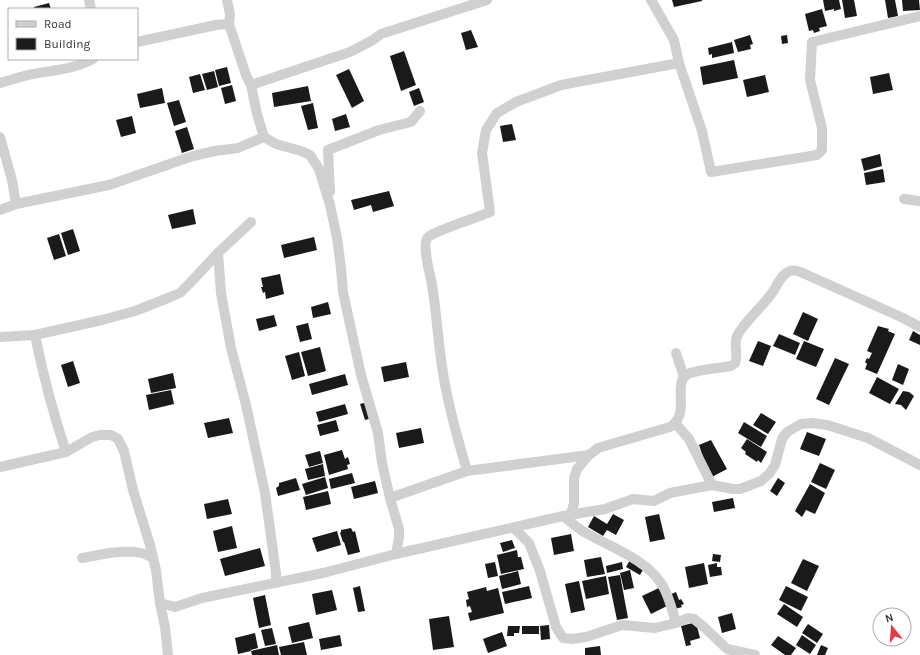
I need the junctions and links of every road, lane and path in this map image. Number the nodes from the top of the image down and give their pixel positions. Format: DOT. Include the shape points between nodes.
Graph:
graph roads {
  1 [pos="227,0"];
  2 [pos="487,0"];
  3 [pos="651,0"];
  4 [pos="920,16"];
  5 [pos="229,24"];
  6 [pos="138,42"];
  7 [pos="91,60"];
  8 [pos="679,62"];
  9 [pos="0,83"];
  10 [pos="251,85"];
  11 [pos="420,111"];
  12 [pos="264,136"];
  13 [pos="0,137"];
  14 [pos="904,200"];
  15 [pos="920,201"];
  16 [pos="16,204"];
  17 [pos="330,206"];
  18 [pos="0,210"];
  19 [pos="251,222"];
  20 [pos="218,253"];
  21 [pos="920,327"];
  22 [pos="35,335"];
  23 [pos="0,337"];
  24 [pos="676,353"];
  25 [pos="684,377"];
  26 [pos="676,424"];
  27 [pos="66,452"];
  28 [pos="589,455"];
  29 [pos="920,465"];
  30 [pos="0,467"];
  31 [pos="467,471"];
  32 [pos="712,485"];
  33 [pos="390,498"];
  34 [pos="567,515"];
  35 [pos="514,528"];
  36 [pos="150,545"];
  37 [pos="141,553"];
  38 [pos="396,554"];
  39 [pos="82,558"];
  40 [pos="153,558"];
  41 [pos="276,583"];
  42 [pos="160,603"];
  43 [pos="175,607"];
  44 [pos="676,623"];
  45 [pos="165,627"];
  46 [pos="168,655"];
  47 [pos="755,655"];
  1 -- 5 [label="street"];
  2 -- 10 [label="street" via="382,34 350,52"];
  3 -- 8 [label="street" via="674,40"];
  4 -- 8 [label="street" via="812,42 810,80 822,128 822,150 817,155 711,172 702,131"];
  5 -- 6 [label="street"];
  5 -- 10 [label="street"];
  7 -- 9 [label="street"];
  8 -- 31 [label="street" via="561,85 516,102 497,113 486,130 482,153 490,212 437,232 426,240 447,394"];
  10 -- 12 [label="street"];
  11 -- 17 [label="street" via="411,122 379,130 328,150"];
  12 -- 16 [label="street" via="238,148 193,156 109,185"];
  12 -- 17 [label="street" via="276,144 310,156 319,169"];
  13 -- 16 [label="street"];
  14 -- 15 [label="street"];
  16 -- 18 [label="street"];
  17 -- 33 [label="street" via="337,238 343,292 361,375 378,432"];
  19 -- 20 [label="street"];
  20 -- 22 [label="street" via="180,293 108,319"];
  20 -- 41 [label="street" via="220,293 265,493"];
  21 -- 25 [label="street" via="901,316 805,274 791,271 737,336 735,363"];
  22 -- 23 [label="street"];
  22 -- 27 [label="street" via="44,380"];
  24 -- 25 [label="street"];
  25 -- 26 [label="street" via="681,386 681,410"];
  26 -- 28 [label="street" via="670,428 598,448"];
  26 -- 32 [label="street" via="689,439"];
  27 -- 30 [label="street"];
  27 -- 36 [label="street" via="92,437 111,435 118,439 124,451"];
  28 -- 31 [label="street"];
  28 -- 34 [label="street" via="577,469 574,478 574,503"];
  29 -- 32 [label="street" via="868,438 826,425 801,424 787,432 782,439 775,465 761,482 740,489"];
  31 -- 33 [label="street"];
  32 -- 34 [label="street" via="670,493 654,501 633,499 605,509"];
  33 -- 38 [label="street" via="399,529"];
  34 -- 35 [label="street"];
  34 -- 44 [label="street" via="586,534 629,555 651,572 661,582"];
  35 -- 38 [label="street"];
  35 -- 44 [label="street" via="529,543 540,570 556,627 563,638 586,637 622,625 655,628"];
  36 -- 37 [label="street"];
  36 -- 40 [label="street"];
  37 -- 39 [label="street" via="115,553"];
  37 -- 40 [label="street"];
  38 -- 41 [label="street"];
  40 -- 42 [label="street"];
  41 -- 43 [label="street" via="202,598"];
  42 -- 43 [label="street"];
  42 -- 45 [label="street"];
  43 -- 45 [label="street"];
  44 -- 47 [label="street" via="688,618 694,619 727,649"];
  45 -- 46 [label="street"];
}
